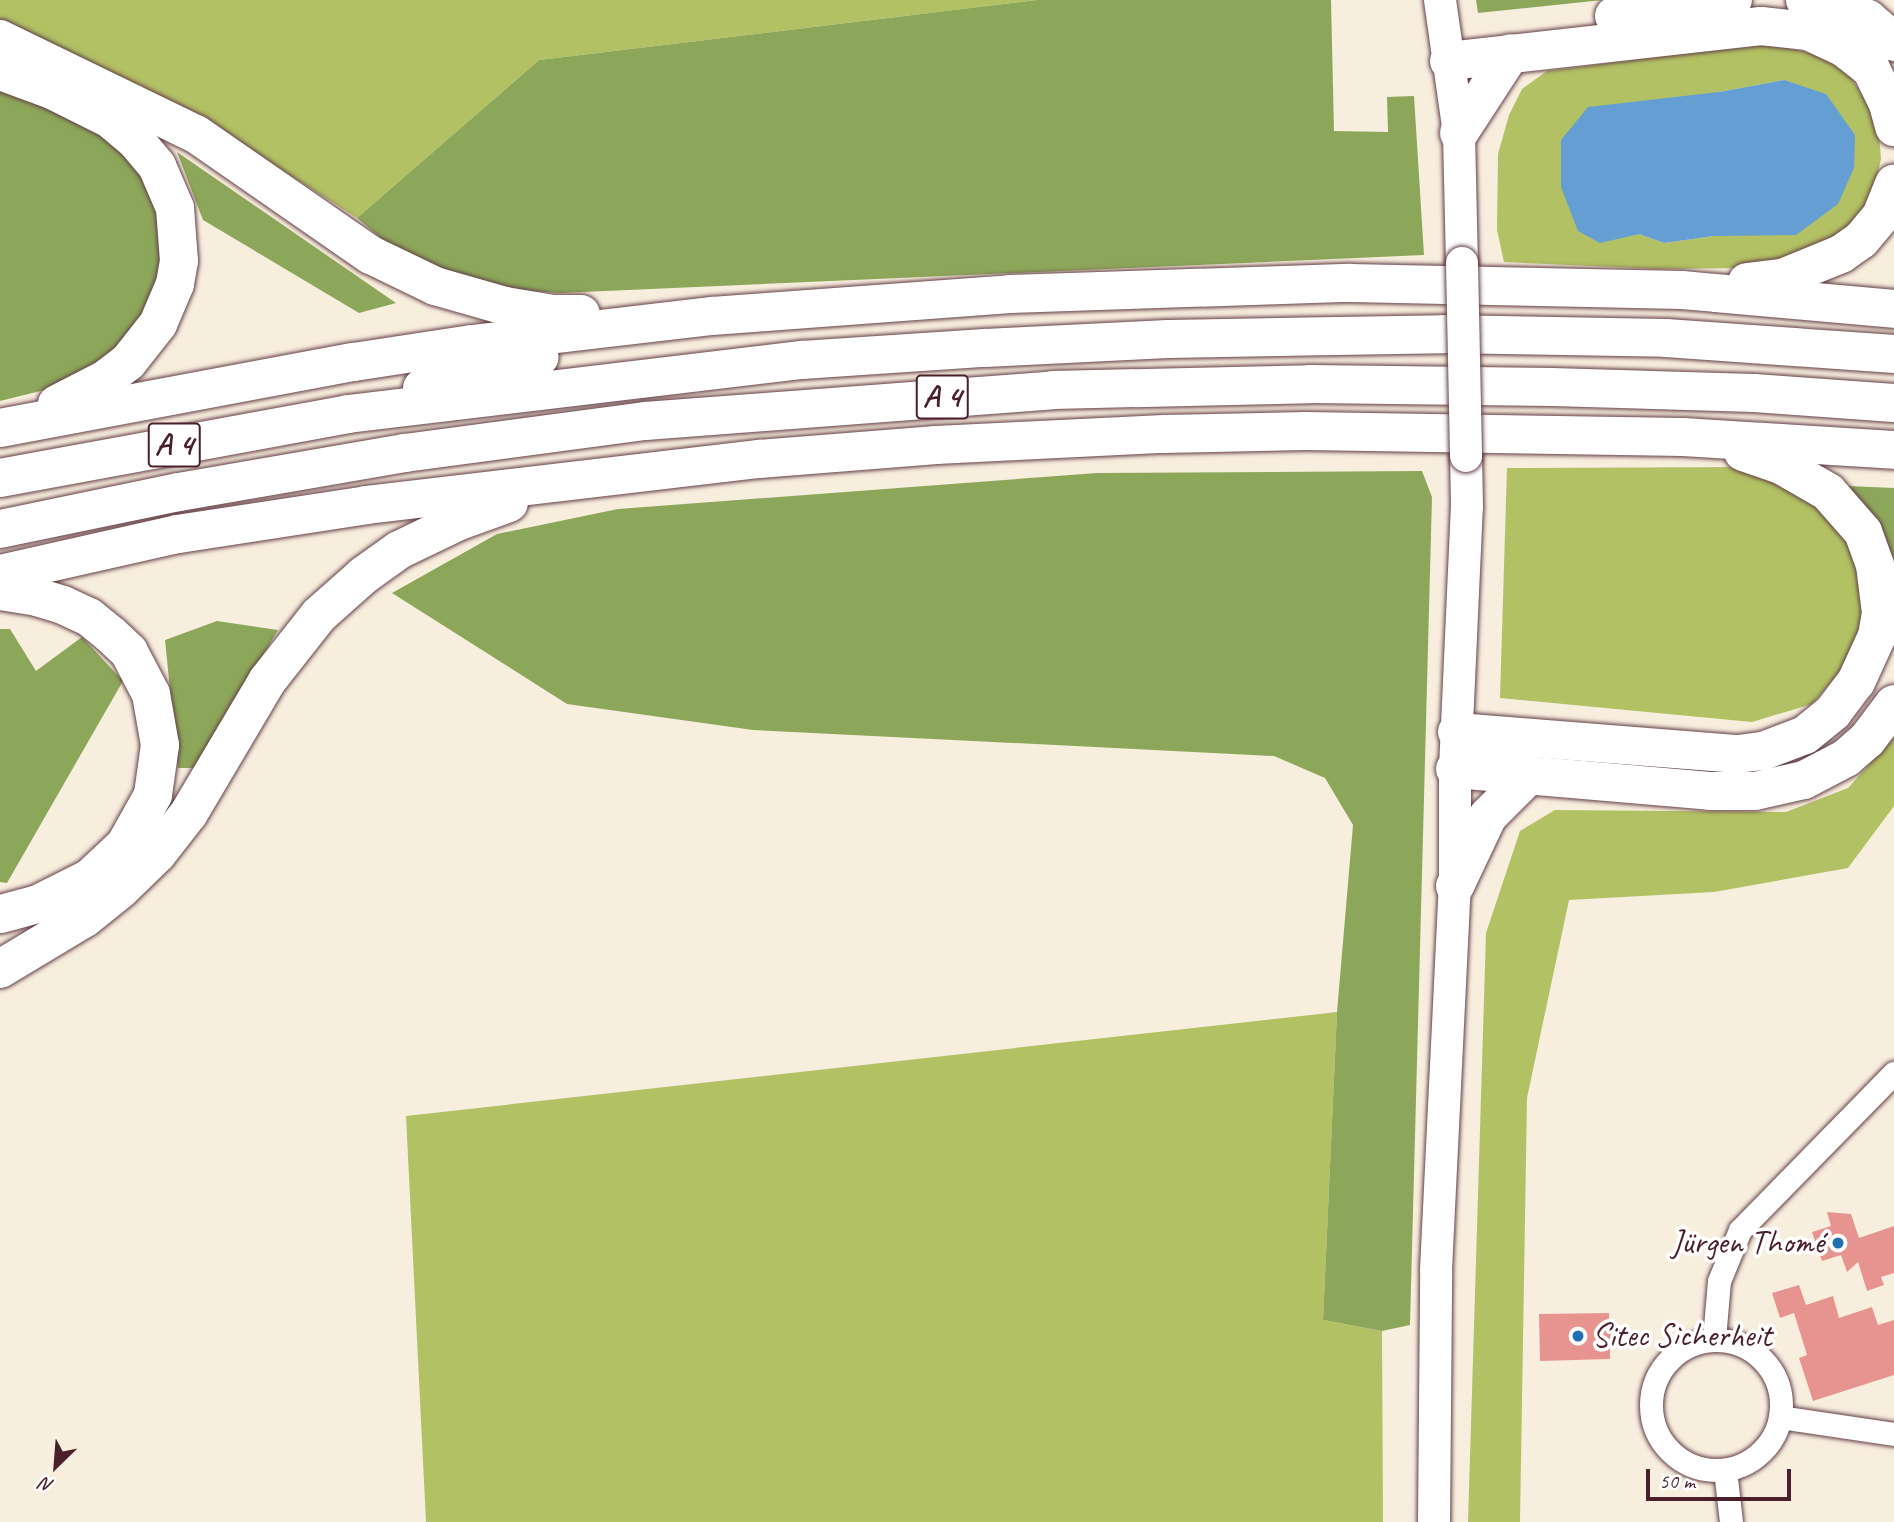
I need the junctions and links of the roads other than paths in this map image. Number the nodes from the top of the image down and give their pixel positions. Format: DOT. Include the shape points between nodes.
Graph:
graph roads {
  1 [pos="1440,0"];
  2 [pos="1733,0"];
  3 [pos="1805,0"];
  4 [pos="0,39"];
  5 [pos="1894,42"];
  6 [pos="1447,49"];
  7 [pos="1511,53"];
  8 [pos="0,71"];
  9 [pos="1894,127"];
  10 [pos="1458,133"];
  11 [pos="1894,183"];
  12 [pos="1682,290"];
  13 [pos="1894,309"];
  14 [pos="712,316"];
  15 [pos="1894,354"];
  16 [pos="1894,403"];
  17 [pos="348,414"];
  18 [pos="11,425"];
  19 [pos="1683,437"];
  20 [pos="1894,450"];
  21 [pos="0,478"];
  22 [pos="583,478"];
  23 [pos="0,529"];
  24 [pos="0,574"];
  25 [pos="0,591"];
  26 [pos="1894,704"];
  27 [pos="1456,751"];
  28 [pos="1528,775"];
  29 [pos="1455,886"];
  30 [pos="0,914"];
  31 [pos="0,969"];
  32 [pos="1894,1073"];
  33 [pos="1714,1339"];
  34 [pos="1780,1417"];
  35 [pos="1894,1434"];
  36 [pos="1725,1470"];
  37 [pos="1434,1522"];
  38 [pos="1731,1522"];
  1 -- 6 [label="main road"];
  2 -- 6 [label="highway"];
  3 -- 5 [label="highway" via="1868,19"];
  4 -- 14 [label="highway" via="196,134 371,255 435,286 553,314"];
  6 -- 7 [label="highway"];
  6 -- 10 [label="main road"];
  7 -- 9 [label="highway" via="1761,26 1808,32 1843,47 1871,69"];
  7 -- 10 [label="highway"];
  8 -- 18 [label="highway" via="81,103 110,118 136,141 157,166 167,188 178,234 175,284 147,342 104,380"];
  10 -- 27 [label="main road, bridge" via="1467,506"];
  11 -- 12 [label="highway" via="1881,216 1861,240 1841,254 1782,278"];
  12 -- 13 [label="highway"];
  12 -- 14 [label="highway" via="1337,284 1010,294"];
  14 -- 17 [label="highway" via="451,378"];
  14 -- 18 [label="highway" via="472,344"];
  15 -- 17 [label="highway, A 4" via="1652,338 1444,334 1168,339 802,360"];
  16 -- 23 [label="highway, A 4" via="1552,387 1310,384 1053,390 658,420 552,433 179,492"];
  17 -- 21 [label="highway, A 4"];
  19 -- 20 [label="highway"];
  19 -- 22 [label="highway" via="1503,432 1164,434 882,450"];
  19 -- 27 [label="highway" via="1733,449 1805,477 1828,492 1863,532 1878,576 1881,613 1867,660 1845,699 1804,735 1763,751"];
  22 -- 24 [label="highway" via="178,534"];
  22 -- 31 [label="highway" via="449,526 399,550 364,575 290,648 189,813 157,854 94,912"];
  25 -- 30 [label="highway" via="63,606 89,617 110,634 128,652 151,694 160,745 153,795 125,845 90,878 38,904"];
  26 -- 28 [label="highway" via="1867,740 1846,758 1804,780 1755,792"];
  27 -- 28 [label="highway"];
  27 -- 29 [label="main road"];
  28 -- 29 [label="highway" via="1488,816"];
  29 -- 37 [label="main road" via="1436,1270"];
  32 -- 33 [label="street" via="1740,1230 1719,1281"];
  33 -- 34 [label="street" via="1751,1350 1765,1363 1776,1379"];
  33 -- 36 [label="street" via="1693,1344 1667,1362 1652,1389 1650,1411 1655,1431 1683,1462 1703,1470"];
  34 -- 35 [label="street"];
  34 -- 36 [label="street" via="1774,1436 1761,1452 1745,1464"];
  36 -- 38 [label="street"];
}
